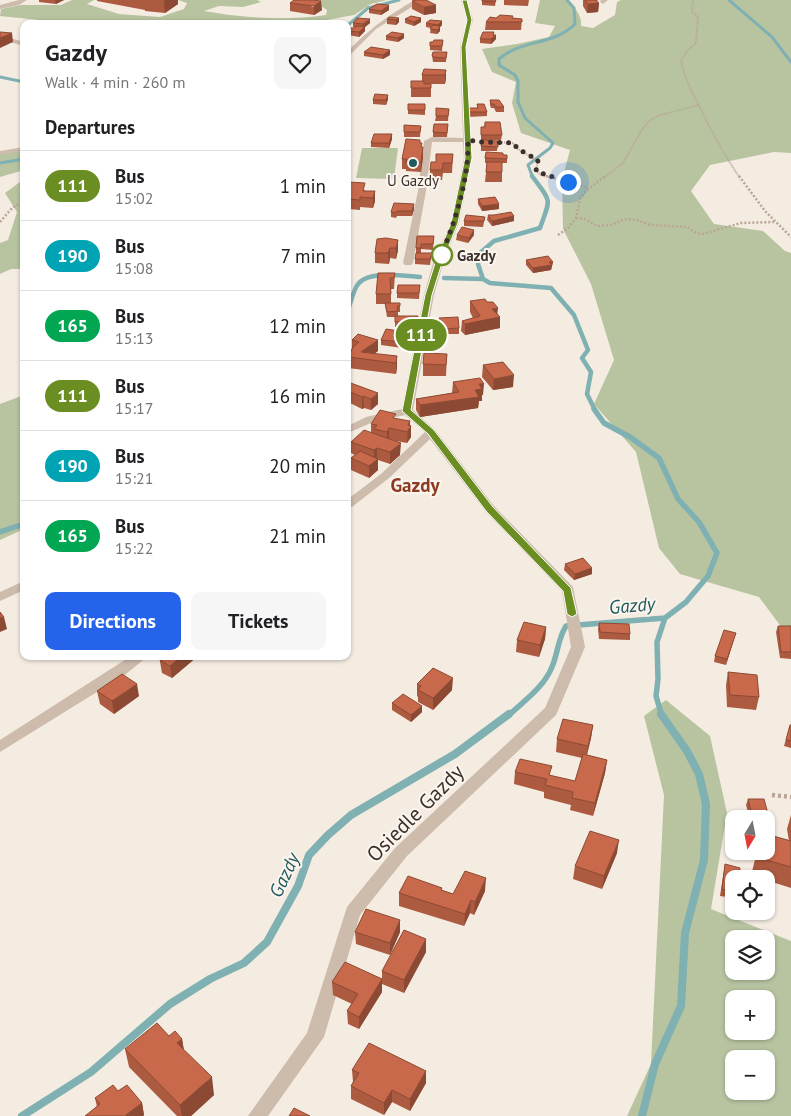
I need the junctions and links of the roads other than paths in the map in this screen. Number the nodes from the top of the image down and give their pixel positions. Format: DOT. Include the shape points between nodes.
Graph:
graph roads {
  1 [pos="24,0"];
  2 [pos="464,0"];
  3 [pos="418,1"];
  4 [pos="0,7"];
  5 [pos="0,37"];
  6 [pos="20,43"];
  7 [pos="351,51"];
  8 [pos="468,140"];
  9 [pos="20,150"];
  10 [pos="0,153"];
  11 [pos="408,263"];
  12 [pos="407,411"];
  13 [pos="351,428"];
  14 [pos="431,432"];
  15 [pos="351,502"];
  16 [pos="20,587"];
  17 [pos="0,597"];
  18 [pos="136,660"];
  19 [pos="0,747"];
  20 [pos="257,1116"];
  1 -- 4 [label="street"];
  2 -- 8 [label="street" via="470,20 463,47"];
  3 -- 7 [label="street" via="374,28"];
  5 -- 6 [label="street"];
  8 -- 11 [label="street" via="428,141"];
  8 -- 12 [label="street" via="468,158 455,223 428,295"];
  9 -- 10 [label="street"];
  12 -- 13 [label="street" via="370,418"];
  12 -- 14 [label="street"];
  14 -- 15 [label="street" via="385,476"];
  14 -- 20 [label="street, Osiedle Gazdy" via="490,509 568,590 578,647 550,711 400,852 353,912 315,1036"];
  16 -- 17 [label="street"];
  18 -- 19 [label="street"];
}
